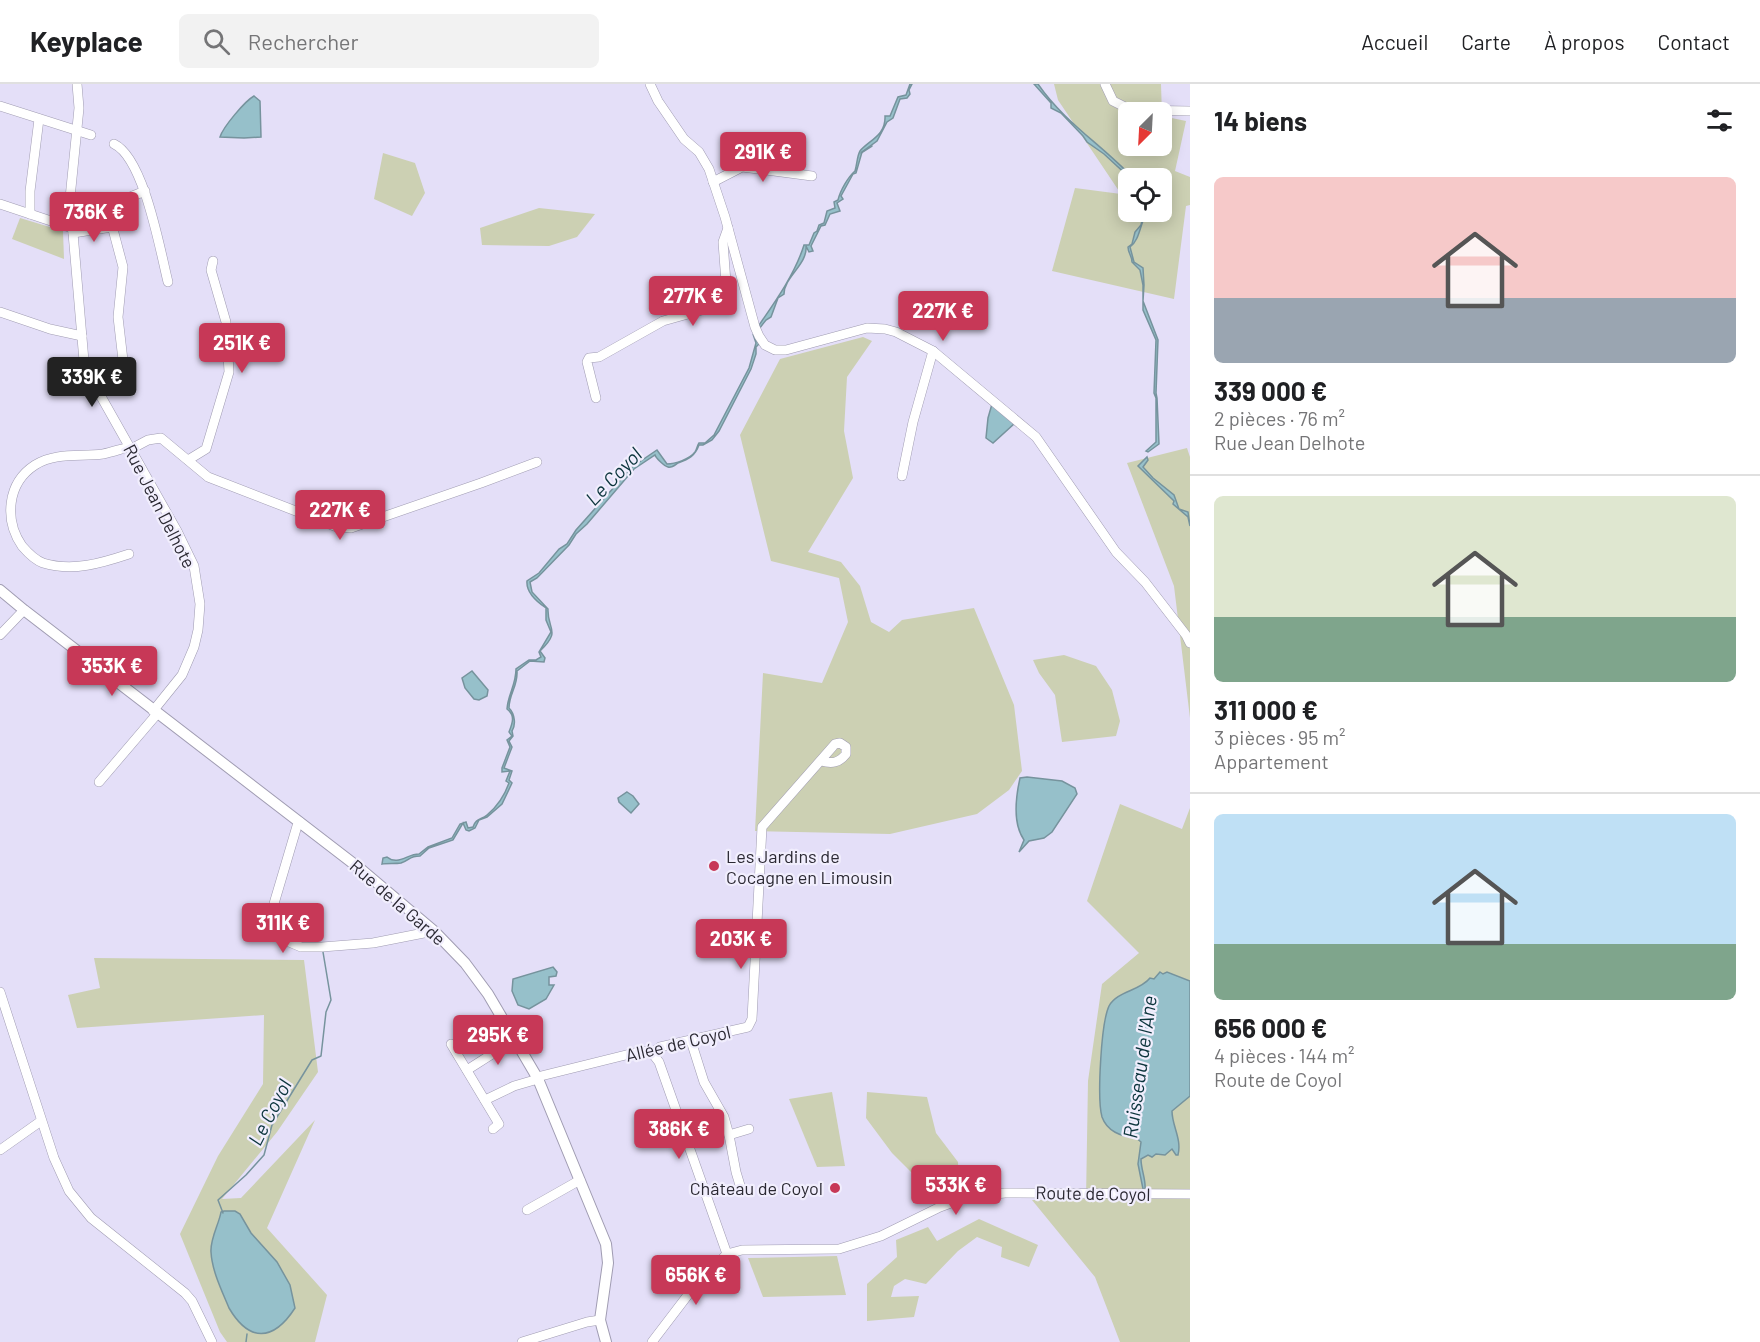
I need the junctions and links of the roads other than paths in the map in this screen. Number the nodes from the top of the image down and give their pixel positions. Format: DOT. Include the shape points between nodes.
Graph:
graph roads {
  1 [pos="77,84"];
  2 [pos="650,84"];
  3 [pos="1105,84"];
  4 [pos="0,106"];
  5 [pos="1190,111"];
  6 [pos="39,119"];
  7 [pos="76,132"];
  8 [pos="91,135"];
  9 [pos="114,144"];
  10 [pos="812,176"];
  11 [pos="713,182"];
  12 [pos="145,191"];
  13 [pos="0,204"];
  14 [pos="30,214"];
  15 [pos="112,227"];
  16 [pos="728,228"];
  17 [pos="72,230"];
  18 [pos="213,261"];
  19 [pos="168,282"];
  20 [pos="0,312"];
  21 [pos="82,336"];
  22 [pos="933,351"];
  23 [pos="124,369"];
  24 [pos="596,398"];
  25 [pos="130,448"];
  26 [pos="188,460"];
  27 [pos="537,462"];
  28 [pos="902,476"];
  29 [pos="129,554"];
  30 [pos="0,590"];
  31 [pos="24,610"];
  32 [pos="0,635"];
  33 [pos="1190,643"];
  34 [pos="155,712"];
  35 [pos="821,761"];
  36 [pos="99,782"];
  37 [pos="300,822"];
  38 [pos="434,931"];
  39 [pos="0,992"];
  40 [pos="514,1040"];
  41 [pos="691,1041"];
  42 [pos="451,1044"];
  43 [pos="652,1053"];
  44 [pos="467,1070"];
  45 [pos="537,1078"];
  46 [pos="485,1100"];
  47 [pos="41,1121"];
  48 [pos="749,1128"];
  49 [pos="493,1129"];
  50 [pos="729,1135"];
  51 [pos="0,1150"];
  52 [pos="580,1180"];
  53 [pos="742,1192"];
  54 [pos="1190,1194"];
  55 [pos="527,1210"];
  56 [pos="727,1254"];
  57 [pos="600,1320"];
  58 [pos="212,1342"];
  59 [pos="522,1342"];
  60 [pos="606,1342"];
  61 [pos="652,1342"];
  1 -- 7 [label="street, Rue Jean Delhote"];
  2 -- 11 [label="street" via="684,138 699,152"];
  3 -- 5 [label="street" via="1113,101 1131,110"];
  4 -- 6 [label="street"];
  6 -- 7 [label="street"];
  6 -- 14 [label="street"];
  7 -- 8 [label="street"];
  7 -- 17 [label="street, Rue Jean Delhote" via="70,186"];
  9 -- 12 [label="street" via="129,157"];
  10 -- 11 [label="street" via="742,167"];
  11 -- 16 [label="street"];
  12 -- 15 [label="street" via="113,204"];
  12 -- 19 [label="street"];
  13 -- 14 [label="street"];
  14 -- 17 [label="street"];
  15 -- 17 [label="street"];
  15 -- 23 [label="street" via="123,267 118,317"];
  16 -- 22 [label="street" via="757,332 765,345 786,350 867,328 896,332"];
  16 -- 24 [label="street" via="723,243 727,296 720,305 663,321 599,357 589,358"];
  17 -- 21 [label="street, Rue Jean Delhote"];
  18 -- 26 [label="street" via="211,270 226,322 229,372 206,449"];
  20 -- 21 [label="street"];
  21 -- 25 [label="street, Rue Jean Delhote" via="90,377"];
  22 -- 28 [label="street"];
  22 -- 33 [label="street" via="1036,437 1116,552 1145,582"];
  25 -- 26 [label="street" via="161,438"];
  25 -- 29 [label="street" via="60,456 36,465 19,480 10,503 10,523 18,539 42,563 85,567"];
  25 -- 34 [label="street, Rue Jean Delhote" via="194,566 200,604 194,647 182,675"];
  26 -- 27 [label="street" via="208,477 337,527 351,528"];
  30 -- 31 [label="main road, Rue de la Garde"];
  31 -- 32 [label="street"];
  31 -- 34 [label="main road, Rue de la Garde"];
  34 -- 36 [label="street, Rue Jean Delhote"];
  34 -- 37 [label="main road, Rue de la Garde"];
  35 -- 41 [label="street, Allée de Coyol" via="762,827 752,1019 747,1027"];
  37 -- 38 [label="main road, Rue de la Garde"];
  37 -- 38 [label="street" via="273,907 274,927 282,939 301,947 322,947 373,943"];
  38 -- 40 [label="main road, Rue de la Garde" via="488,994"];
  39 -- 47 [label="street"];
  40 -- 44 [label="street"];
  40 -- 45 [label="main road, Rue de la Garde"];
  41 -- 43 [label="street, Allée de Coyol" via="660,1047"];
  41 -- 50 [label="street" via="704,1082 724,1117"];
  42 -- 44 [label="street"];
  43 -- 45 [label="street, Allée de Coyol" via="642,1051"];
  43 -- 56 [label="street" via="659,1062"];
  44 -- 46 [label="street"];
  45 -- 46 [label="street, Allée de Coyol"];
  45 -- 52 [label="main road, Rue de la Garde"];
  46 -- 49 [label="street" via="500,1124"];
  47 -- 51 [label="street"];
  47 -- 58 [label="street" via="69,1191 91,1218 185,1293"];
  48 -- 50 [label="street"];
  50 -- 53 [label="street"];
  52 -- 55 [label="street"];
  52 -- 57 [label="main road, Rue de la Garde" via="606,1244"];
  54 -- 56 [label="street, Route de Coyol" via="1005,1192 967,1197 881,1236 839,1249 742,1250"];
  56 -- 61 [label="street" via="697,1283"];
  57 -- 59 [label="street"];
  57 -- 60 [label="main road, Rue de la Garde"];
}
